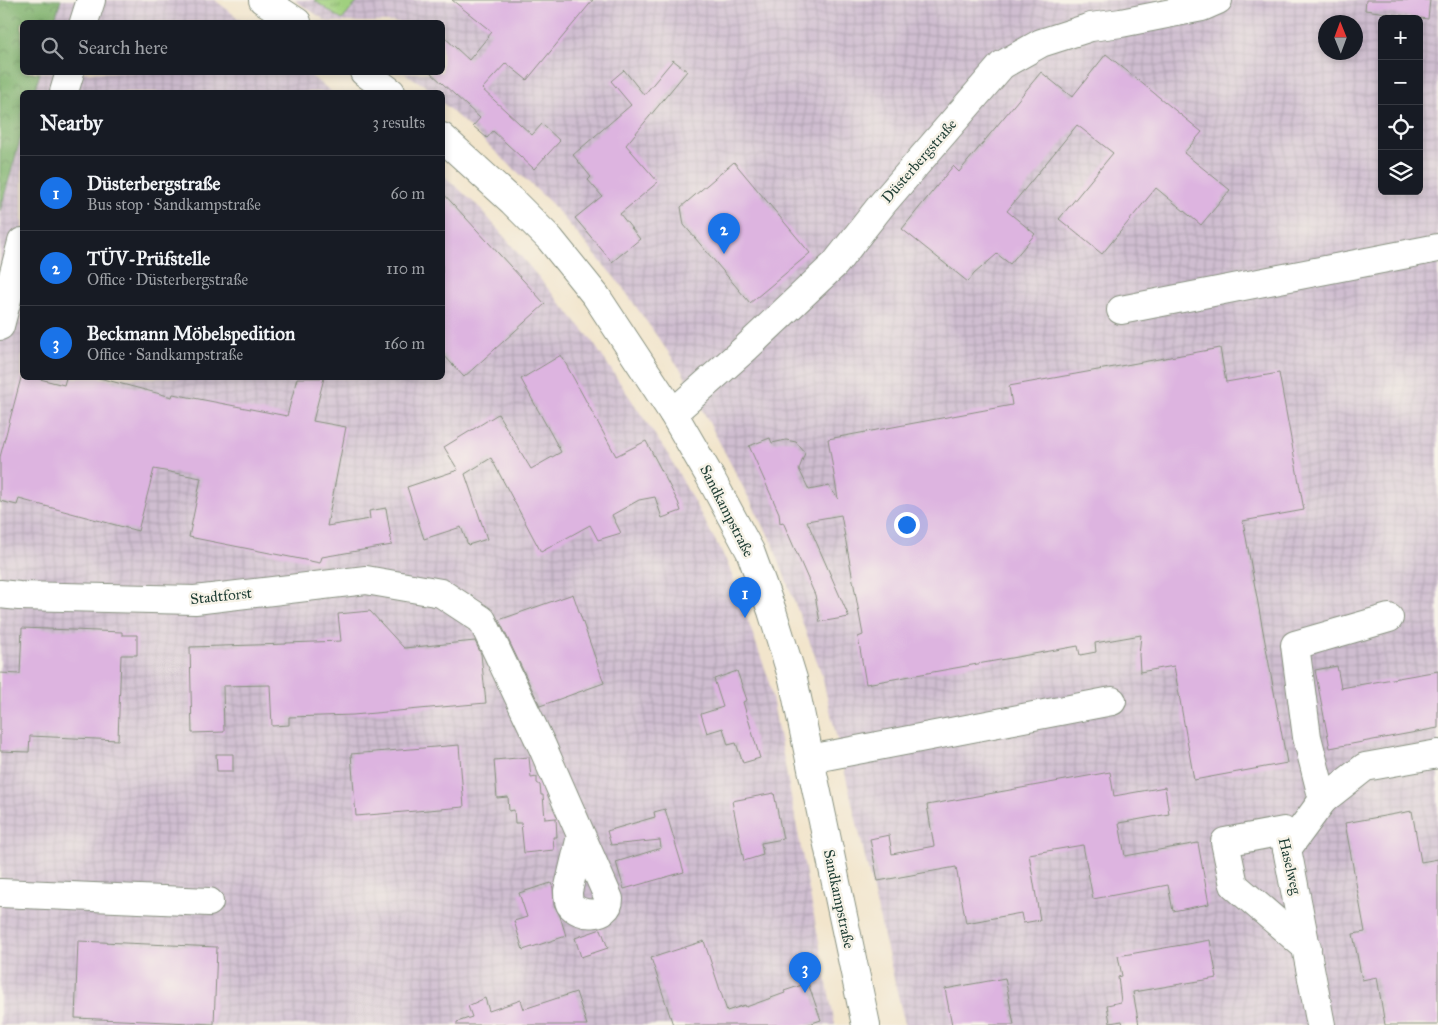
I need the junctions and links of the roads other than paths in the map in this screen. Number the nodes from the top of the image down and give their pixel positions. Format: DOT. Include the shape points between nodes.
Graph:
graph roads {
  1 [pos="91,0"];
  2 [pos="263,0"];
  3 [pos="1218,0"];
  4 [pos="1116,11"];
  5 [pos="85,20"];
  6 [pos="294,20"];
  7 [pos="69,75"];
  8 [pos="368,75"];
  9 [pos="65,90"];
  10 [pos="388,90"];
  11 [pos="445,139"];
  12 [pos="1438,248"];
  13 [pos="20,250"];
  14 [pos="1121,310"];
  15 [pos="0,326"];
  16 [pos="673,413"];
  17 [pos="0,594"];
  18 [pos="1389,618"];
  19 [pos="1112,700"];
  20 [pos="1438,754"];
  21 [pos="810,759"];
  22 [pos="1323,800"];
  23 [pos="581,836"];
  24 [pos="1286,849"];
  25 [pos="0,893"];
  26 [pos="209,902"];
  27 [pos="1307,948"];
  28 [pos="866,1025"];
  29 [pos="1321,1025"];
  1 -- 5 [label="street"];
  2 -- 6 [label="street"];
  3 -- 4 [label="street, Düsterbergstraße" via="1202,6"];
  4 -- 16 [label="street, Düsterbergstraße" via="1091,26 1041,43 1002,65 835,264"];
  7 -- 9 [label="street"];
  8 -- 10 [label="street"];
  11 -- 16 [label="street, Sandkampstraße" via="550,239 596,296"];
  12 -- 14 [label="street"];
  13 -- 15 [label="street"];
  16 -- 21 [label="street, Sandkampstraße" via="750,552 793,679"];
  17 -- 23 [label="street, Stadtforst" via="195,600 366,580 441,593 482,620"];
  18 -- 22 [label="street" via="1296,645 1307,737"];
  19 -- 21 [label="street"];
  20 -- 22 [label="street" via="1365,767"];
  21 -- 28 [label="street, Sandkampstraße"];
  22 -- 24 [label="street"];
  24 -- 27 [label="street, Haselweg"];
  24 -- 27 [label="street, Haselweg" via="1284,831 1225,842 1234,885"];
  25 -- 26 [label="street"];
  27 -- 29 [label="street, Haselweg"];
}
